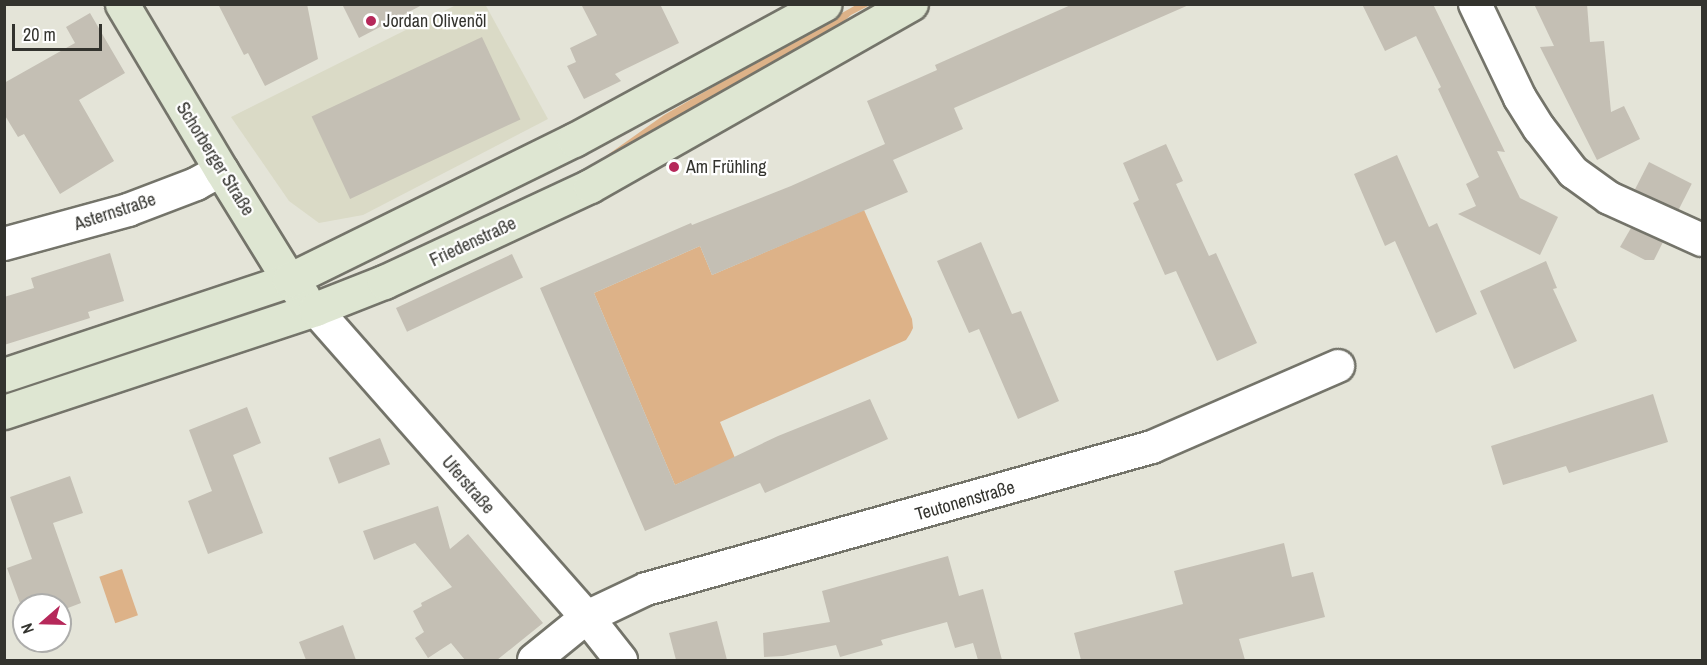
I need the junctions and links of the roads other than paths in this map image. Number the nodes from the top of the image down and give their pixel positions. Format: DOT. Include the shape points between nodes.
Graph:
graph roads {
  1 [pos="122,4"];
  2 [pos="825,4"];
  3 [pos="911,4"];
  4 [pos="1475,4"];
  5 [pos="221,170"];
  6 [pos="1702,240"];
  7 [pos="4,244"];
  8 [pos="290,280"];
  9 [pos="315,309"];
  10 [pos="1338,366"];
  11 [pos="4,375"];
  12 [pos="4,412"];
  13 [pos="587,618"];
  14 [pos="534,660"];
  15 [pos="621,660"];
  1 -- 5 [label="main road, Schorberger Straße"];
  2 -- 8 [label="main road" via="574,140"];
  3 -- 9 [label="main road, Friedenstraße" via="590,186 394,277"];
  4 -- 6 [label="street" via="1520,98 1573,172 1609,198"];
  5 -- 7 [label="street, Asternstraße" via="128,210"];
  5 -- 8 [label="main road, Schorberger Straße"];
  8 -- 9 [label="main road, Schorberger Straße"];
  8 -- 11 [label="main road"];
  9 -- 12 [label="main road, Friedenstraße"];
  9 -- 13 [label="street, Uferstraße"];
  10 -- 13 [label="street, Teutonenstraße" via="1152,447 646,588"];
  13 -- 14 [label="street, Teutonenstraße"];
  13 -- 15 [label="street, Uferstraße"];
}
